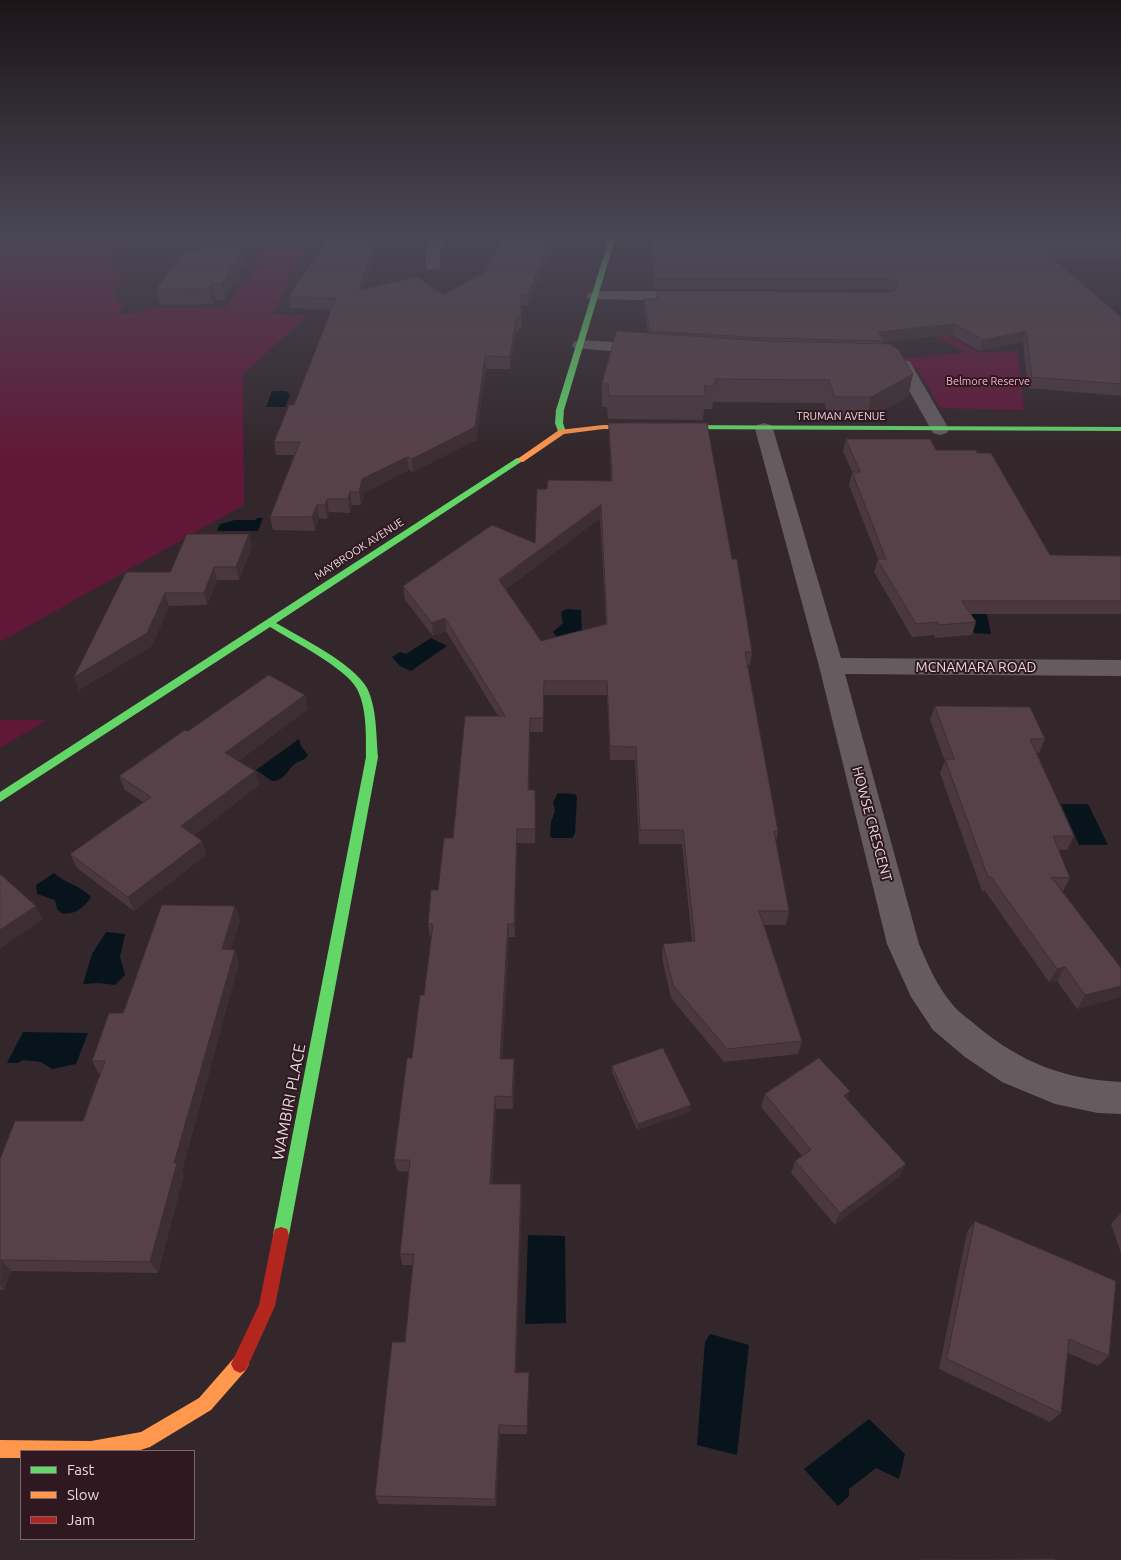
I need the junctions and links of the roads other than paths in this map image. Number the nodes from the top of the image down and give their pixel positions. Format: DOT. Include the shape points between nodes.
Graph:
graph roads {
  1 [pos="589,312"];
  2 [pos="580,345"];
  3 [pos="667,350"];
  4 [pos="868,357"];
  5 [pos="764,429"];
  6 [pos="940,429"];
  7 [pos="1121,429"];
  8 [pos="562,432"];
  9 [pos="269,623"];
  10 [pos="831,666"];
  11 [pos="1121,668"];
  12 [pos="0,798"];
  13 [pos="1121,1098"];
  14 [pos="0,1449"];
  1 -- 2 [label="street"];
  2 -- 3 [label="street"];
  2 -- 8 [label="street" via="560,410 558,423"];
  4 -- 6 [label="street" via="888,359 904,366"];
  5 -- 6 [label="street, TRUMAN AVENUE"];
  5 -- 8 [label="street, TRUMAN AVENUE" via="603,427"];
  5 -- 10 [label="street, HOWSE CRESCENT"];
  6 -- 7 [label="street, TRUMAN AVENUE"];
  8 -- 9 [label="street, MAYBROOK AVENUE"];
  9 -- 12 [label="street, MAYBROOK AVENUE"];
  9 -- 14 [label="street, WAMBIRI PLACE" via="332,662 361,687 370,718 372,756 267,1306 240,1363 205,1404 144,1441 91,1450"];
  10 -- 11 [label="street, MCNAMARA ROAD"];
  10 -- 13 [label="street, HOWSE CRESCENT" via="903,944 929,999 939,1013 970,1041 1001,1064 1031,1080 1064,1092"];
}
